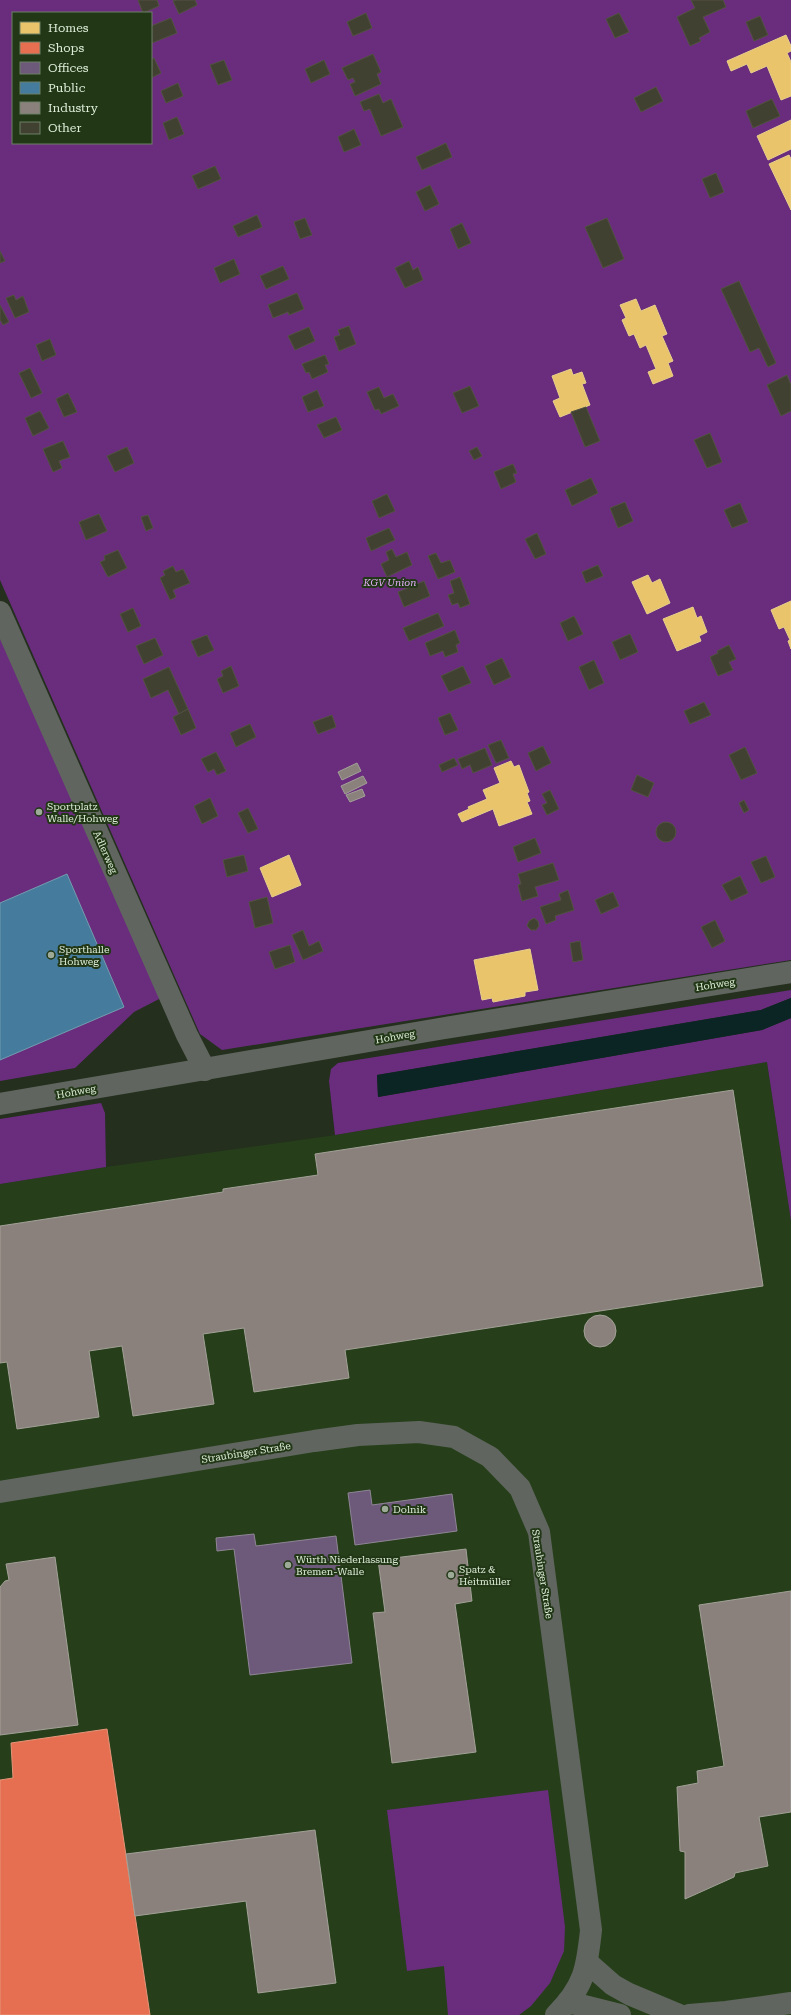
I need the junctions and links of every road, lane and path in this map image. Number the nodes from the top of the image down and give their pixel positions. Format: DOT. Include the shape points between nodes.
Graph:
graph roads {
  1 [pos="0,612"];
  2 [pos="791,972"];
  3 [pos="205,1070"];
  4 [pos="0,1104"];
  5 [pos="0,1492"];
  6 [pos="588,1963"];
  7 [pos="568,2001"];
  8 [pos="791,2003"];
  9 [pos="620,2015"];
  10 [pos="679,2015"];
  11 [pos="689,2015"];
  1 -- 3 [label="street, Adlerweg" via="187,1035"];
  2 -- 3 [label="street, Hohweg"];
  3 -- 4 [label="street, Hohweg"];
  5 -- 6 [label="street, Straubinger Straße" via="358,1435 419,1432 454,1437 490,1457 520,1488 539,1532 591,1930"];
  6 -- 7 [label="street, Straubinger Straße"];
  6 -- 10 [label="street" via="613,1985 628,1994"];
  7 -- 9 [label="street"];
  8 -- 11 [label="street"];
}
